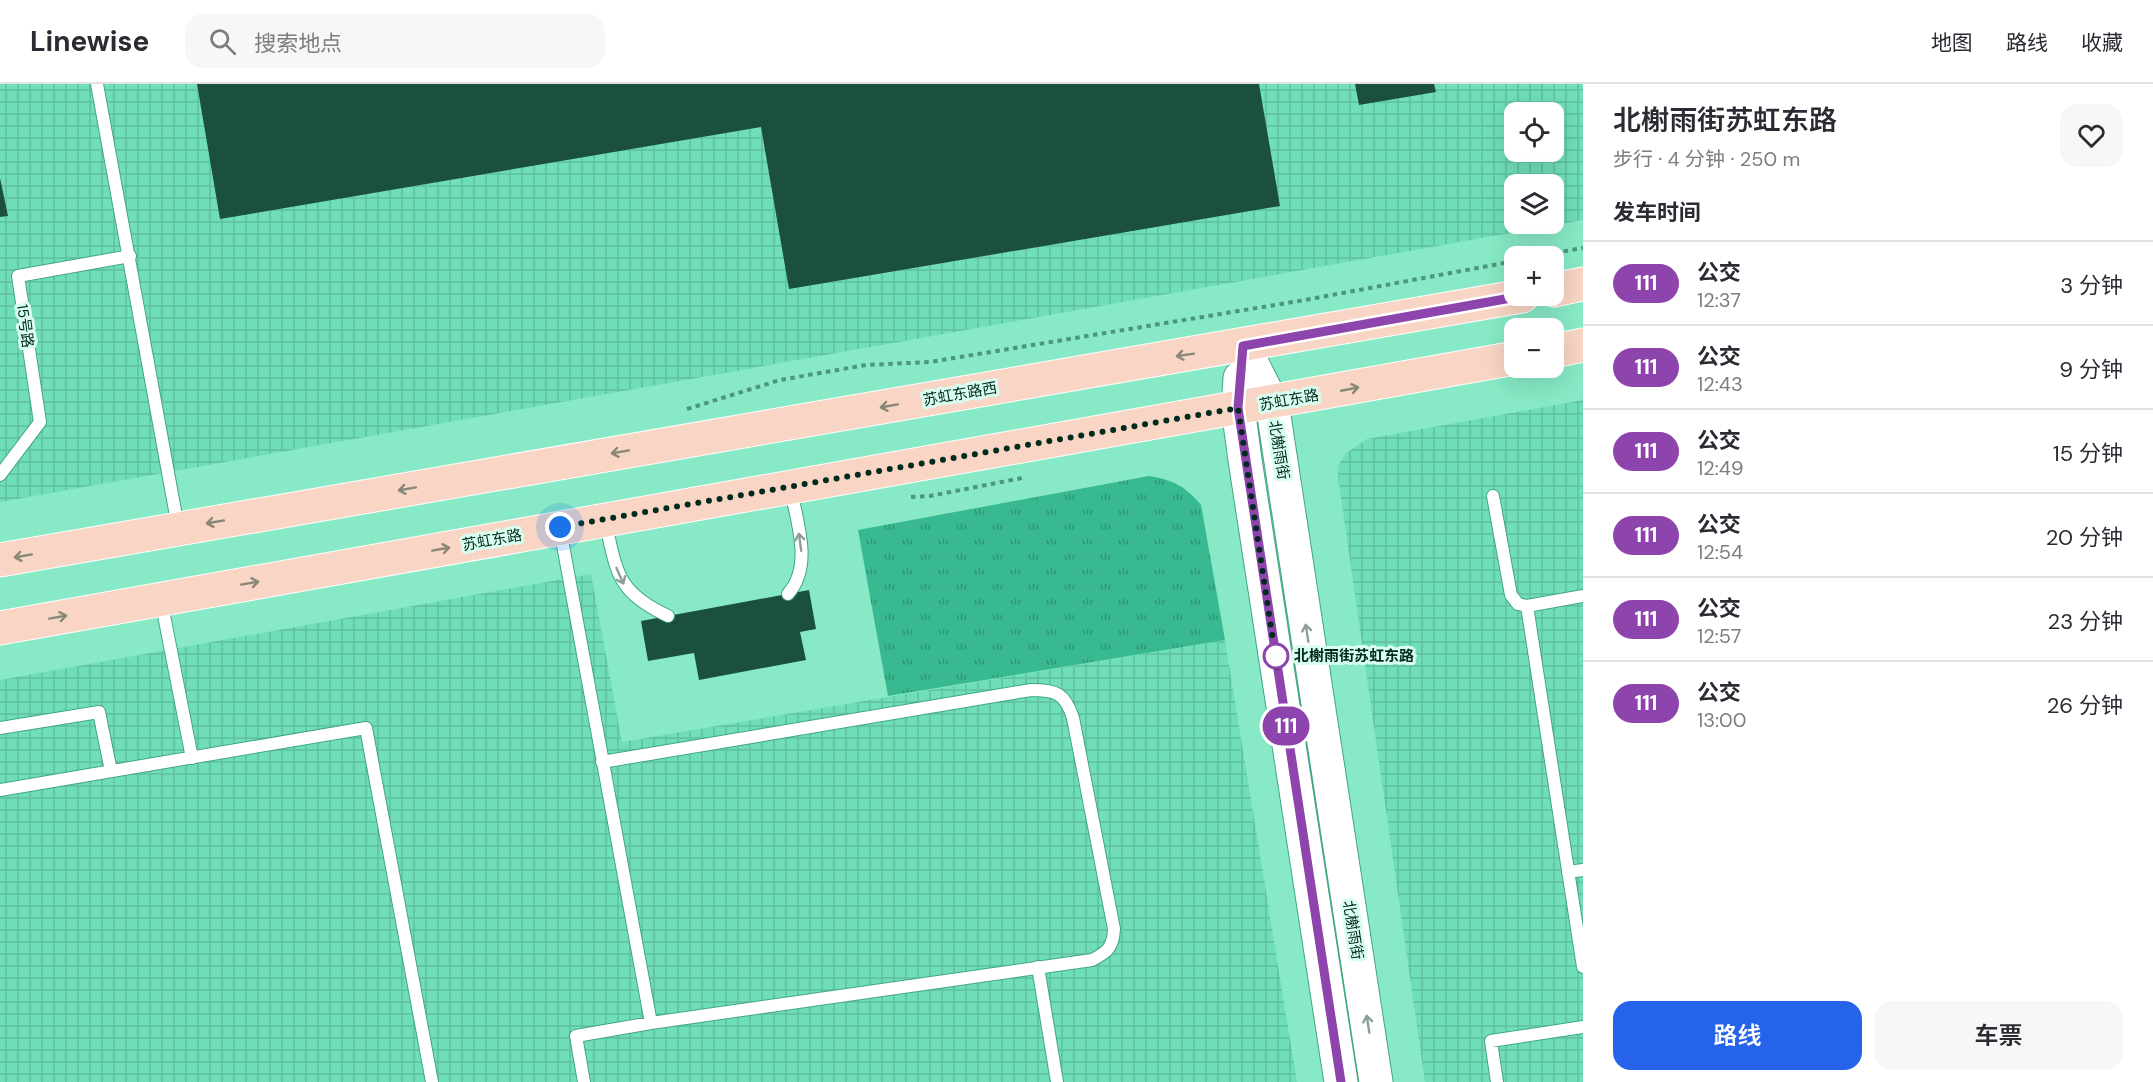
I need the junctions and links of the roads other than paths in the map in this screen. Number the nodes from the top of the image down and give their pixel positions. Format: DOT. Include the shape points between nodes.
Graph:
graph roads {
  1 [pos="97,84"];
  2 [pos="130,256"];
  3 [pos="1583,284"];
  4 [pos="1564,288"];
  5 [pos="1504,299"];
  6 [pos="1583,345"];
  7 [pos="1243,346"];
  8 [pos="1564,349"];
  9 [pos="1504,360"];
  10 [pos="1272,403"];
  11 [pos="1238,408"];
  12 [pos="0,475"];
  13 [pos="791,486"];
  14 [pos="1493,496"];
  15 [pos="605,519"];
  16 [pos="560,527"];
  17 [pos="178,528"];
  18 [pos="0,560"];
  19 [pos="788,594"];
  20 [pos="1583,596"];
  21 [pos="161,599"];
  22 [pos="1527,606"];
  23 [pos="668,616"];
  24 [pos="0,628"];
  25 [pos="0,728"];
  26 [pos="192,758"];
  27 [pos="602,762"];
  28 [pos="111,771"];
  29 [pos="0,790"];
  30 [pos="1583,870"];
  31 [pos="1568,873"];
  32 [pos="1038,967"];
  33 [pos="1583,967"];
  34 [pos="651,1023"];
  35 [pos="1583,1027"];
  36 [pos="432,1082"];
  37 [pos="584,1082"];
  38 [pos="1057,1082"];
  39 [pos="1341,1082"];
  40 [pos="1376,1082"];
  41 [pos="1497,1082"];
  1 -- 2 [label="lane"];
  2 -- 12 [label="lane, 15号路" via="18,276 40,422"];
  2 -- 17 [label="lane"];
  3 -- 4 [label="main road"];
  5 -- 7 [label="main road"];
  6 -- 8 [label="main road"];
  7 -- 10 [label="main road, 北榭雨街"];
  7 -- 11 [label="main road"];
  7 -- 17 [label="main road, 苏虹东路西, one-way"];
  10 -- 9 [label="main road, 苏虹东路, one-way"];
  10 -- 11 [label="main road, 苏虹东路"];
  40 -- 10 [label="main road, 北榭雨街, one-way"];
  11 -- 13 [label="main road, 苏虹东路"];
  11 -- 39 [label="main road"];
  13 -- 15 [label="main road, 苏虹东路"];
  19 -- 13 [label="lane, one-way" via="797,584 802,566"];
  14 -- 22 [label="lane" via="1511,595 1518,604"];
  15 -- 16 [label="main road, 苏虹东路"];
  15 -- 23 [label="lane, one-way" via="618,574 628,591 645,606"];
  21 -- 16 [label="main road, 苏虹东路, one-way"];
  16 -- 27 [label="lane"];
  17 -- 18 [label="main road, one-way"];
  20 -- 22 [label="lane"];
  24 -- 21 [label="main road, 苏虹东路, one-way"];
  21 -- 26 [label="lane"];
  22 -- 31 [label="lane"];
  25 -- 28 [label="lane" via="99,712"];
  26 -- 28 [label="lane"];
  26 -- 36 [label="lane" via="366,728"];
  27 -- 32 [label="lane" via="1031,690 1053,690 1068,702 1073,718 1114,929 1113,944 1106,953 1092,960"];
  27 -- 34 [label="lane"];
  28 -- 29 [label="lane"];
  30 -- 31 [label="lane"];
  31 -- 33 [label="lane"];
  32 -- 34 [label="lane"];
  32 -- 38 [label="lane"];
  34 -- 37 [label="lane" via="576,1036"];
  35 -- 41 [label="lane" via="1491,1041"];
}
